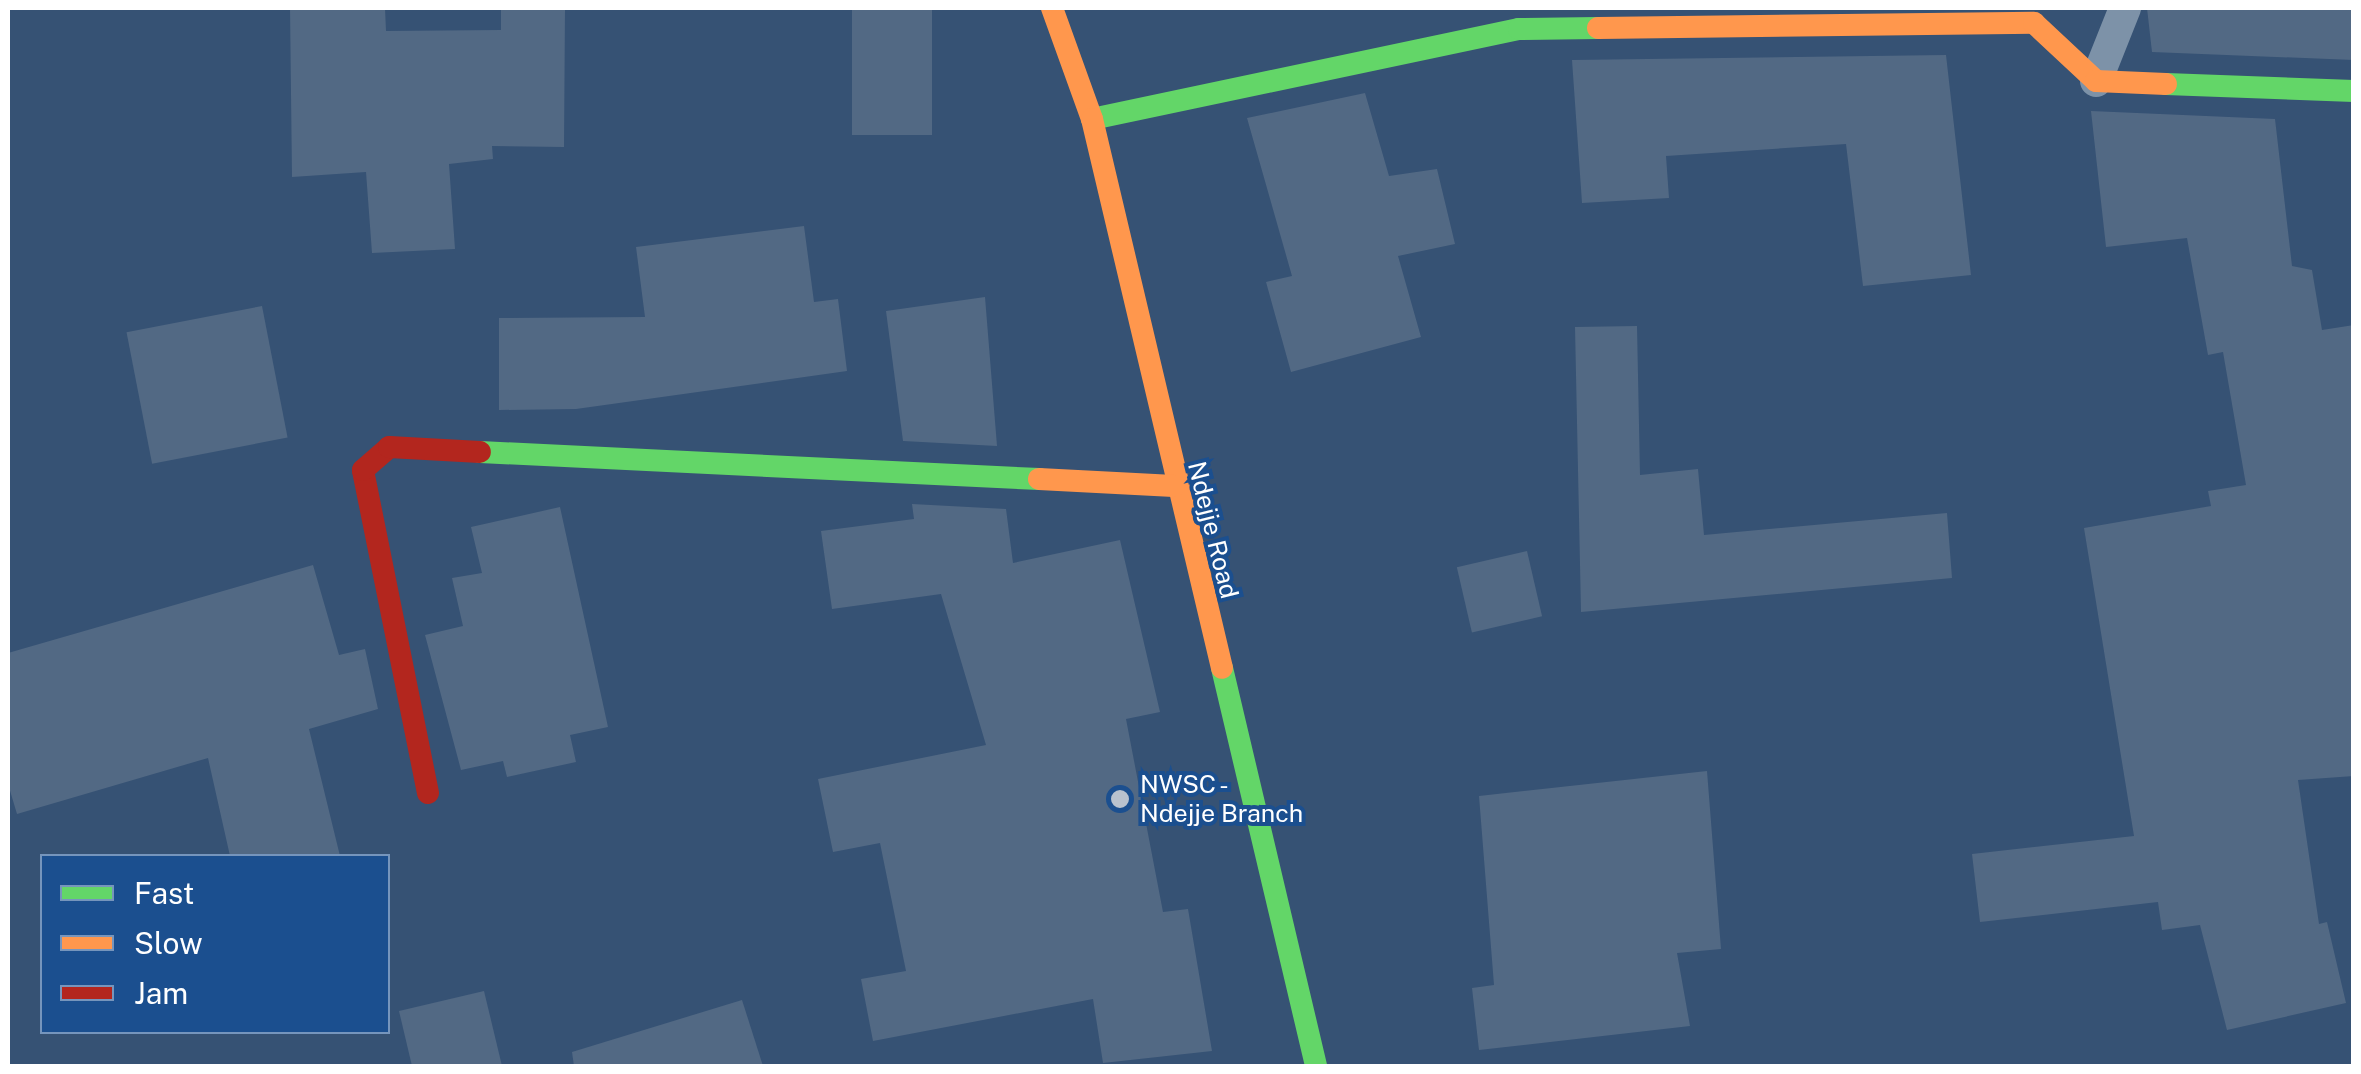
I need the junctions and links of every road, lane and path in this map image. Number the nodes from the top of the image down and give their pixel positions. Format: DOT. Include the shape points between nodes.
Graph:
graph roads {
  1 [pos="1052,8"];
  2 [pos="2125,8"];
  3 [pos="2096,81"];
  4 [pos="2354,92"];
  5 [pos="1092,119"];
  6 [pos="1174,486"];
  7 [pos="428,793"];
  8 [pos="1316,1066"];
  1 -- 5 [label="street, Ndejje Road"];
  2 -- 3 [label="lane"];
  3 -- 4 [label="street"];
  3 -- 5 [label="street" via="2034,23 1519,29"];
  5 -- 6 [label="street, Ndejje Road"];
  6 -- 7 [label="street" via="389,447 362,470 362,492"];
  6 -- 8 [label="street, Ndejje Road"];
}
